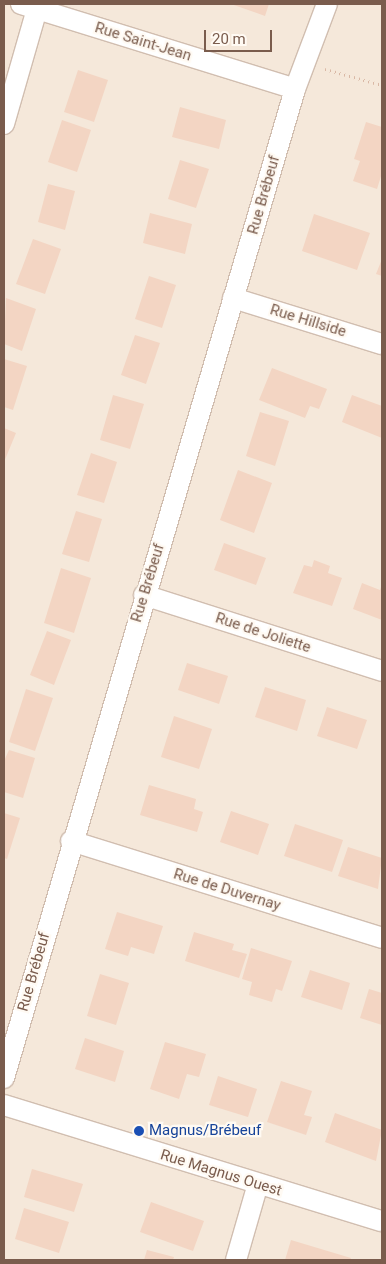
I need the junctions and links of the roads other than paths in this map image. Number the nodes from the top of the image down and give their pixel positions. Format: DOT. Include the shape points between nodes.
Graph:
graph roads {
  1 [pos="327,4"];
  2 [pos="29,6"];
  3 [pos="295,89"];
  4 [pos="4,124"];
  5 [pos="233,298"];
  6 [pos="382,344"];
  7 [pos="144,595"];
  8 [pos="382,671"];
  9 [pos="71,842"];
  10 [pos="382,938"];
  11 [pos="4,1078"];
  12 [pos="4,1105"];
  13 [pos="258,1184"];
  14 [pos="382,1221"];
  15 [pos="236,1260"];
  1 -- 3 [label="street, Rue Brébeuf"];
  2 -- 3 [label="street, Rue Saint-Jean"];
  2 -- 4 [label="street"];
  3 -- 5 [label="street, Rue Brébeuf"];
  5 -- 6 [label="street, Rue Hillside"];
  5 -- 7 [label="street, Rue Brébeuf"];
  7 -- 8 [label="street, Rue de Joliette"];
  7 -- 9 [label="street, Rue Brébeuf"];
  9 -- 10 [label="street, Rue de Duvernay"];
  9 -- 11 [label="street, Rue Brébeuf"];
  12 -- 13 [label="street, Rue Magnus Ouest"];
  13 -- 14 [label="street, Rue Magnus Ouest"];
  13 -- 15 [label="street"];
}
